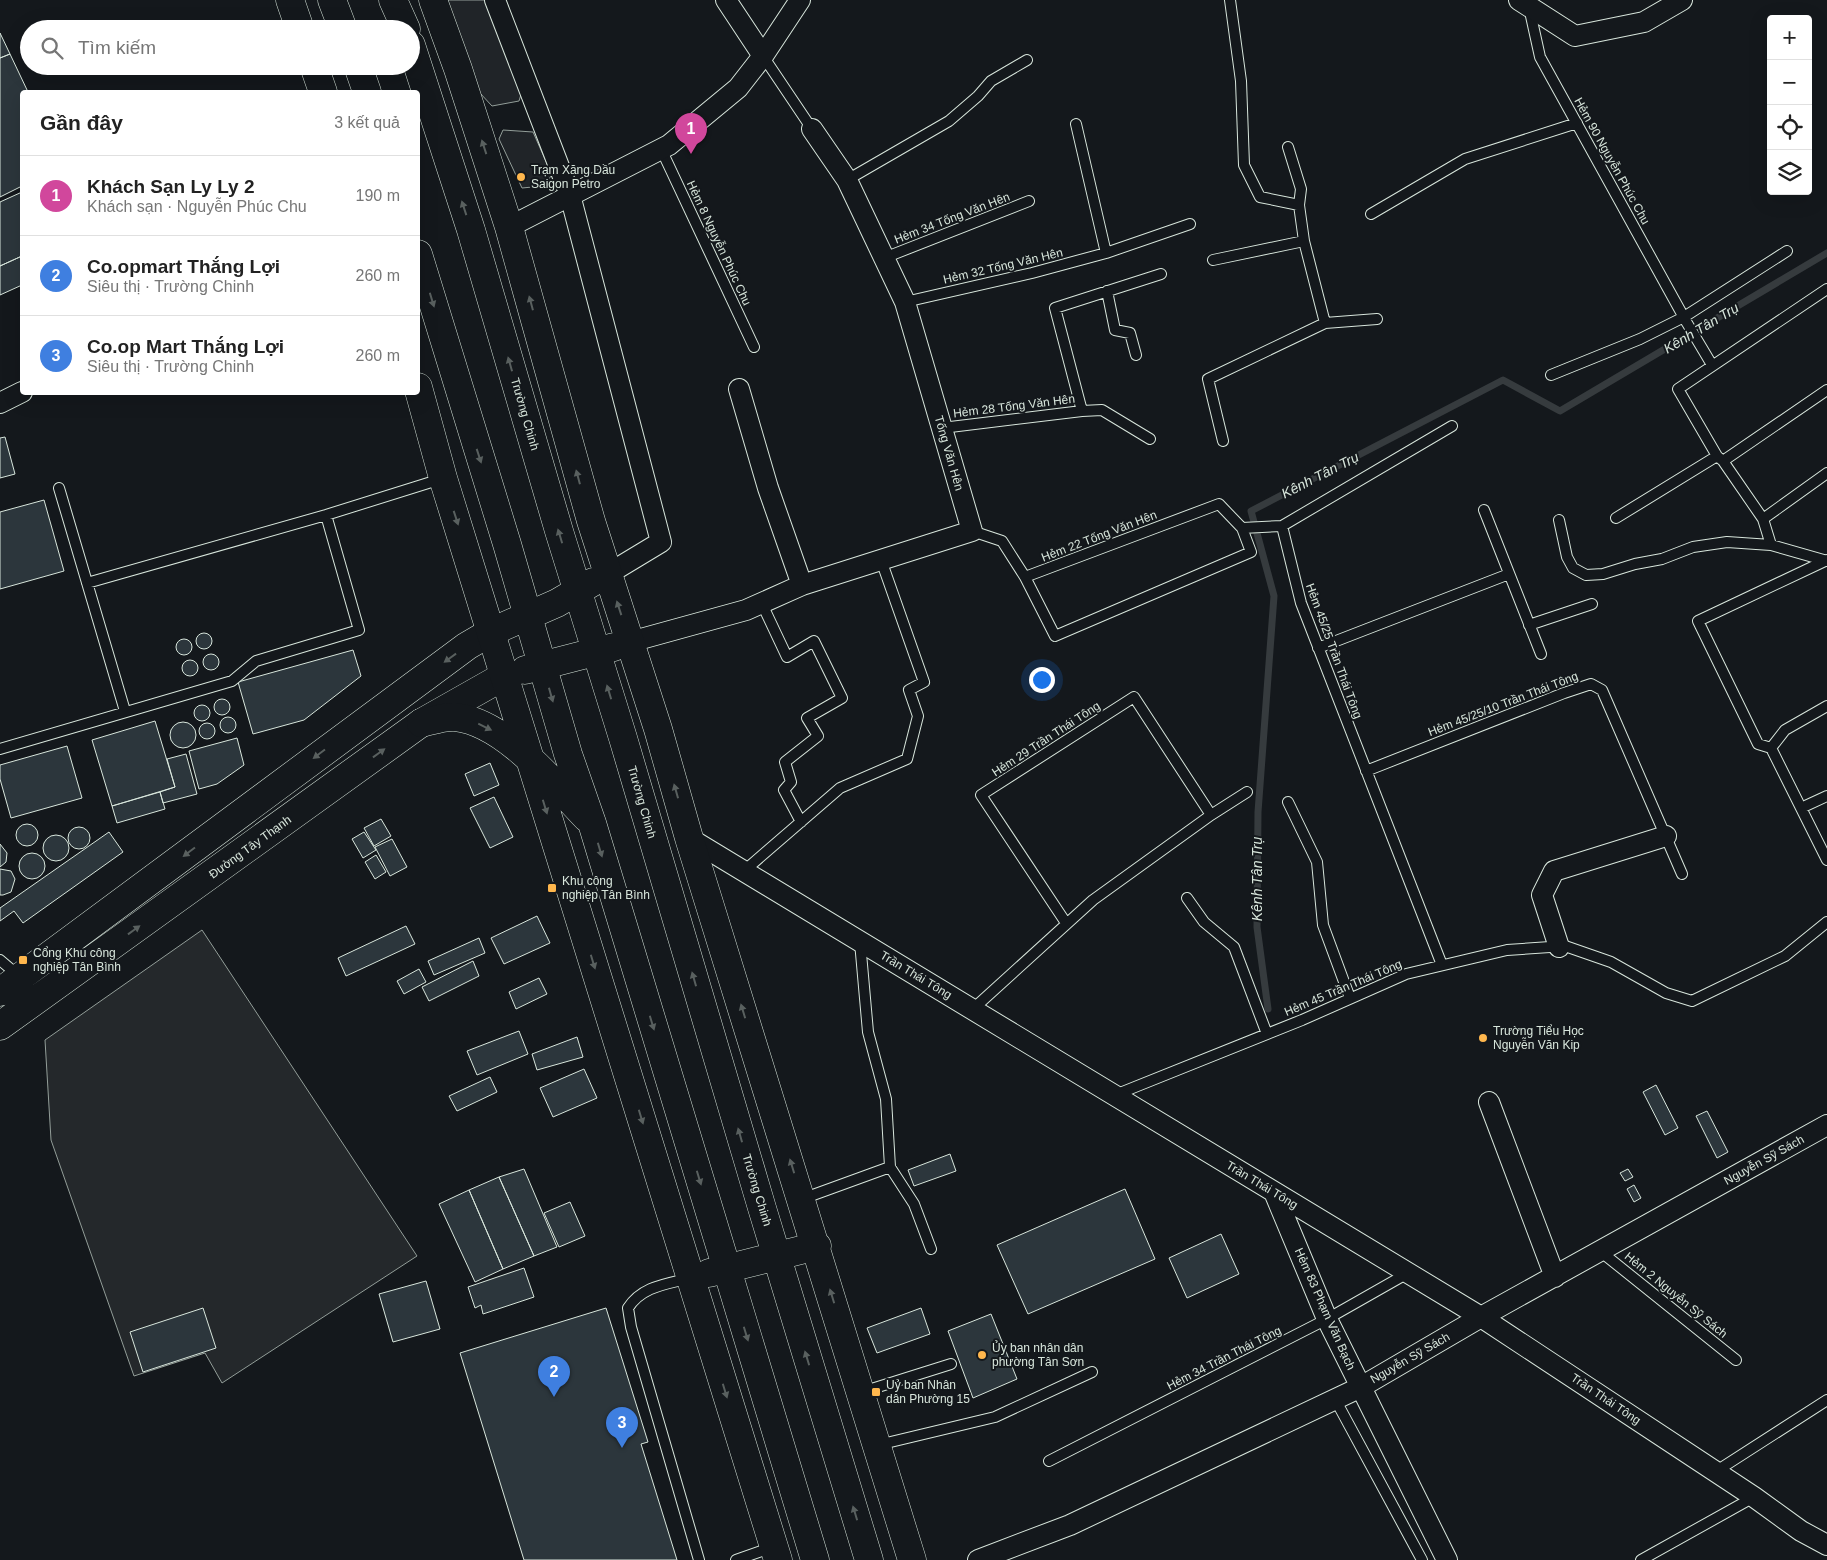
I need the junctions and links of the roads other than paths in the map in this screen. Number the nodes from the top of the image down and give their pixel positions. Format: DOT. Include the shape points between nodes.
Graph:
graph roads {
  1 [pos="290,0"];
  2 [pos="332,0"];
  3 [pos="393,0"];
  4 [pos="433,0"];
  5 [pos="495,0"];
  6 [pos="726,0"];
  7 [pos="800,0"];
  8 [pos="1230,0"];
  9 [pos="1682,0"];
  10 [pos="1524,3"];
  11 [pos="297,20"];
  12 [pos="340,20"];
  13 [pos="402,20"];
  14 [pos="763,56"];
  15 [pos="1027,60"];
  16 [pos="420,73"];
  17 [pos="317,75"];
  18 [pos="361,75"];
  19 [pos="322,90"];
  20 [pos="366,90"];
  21 [pos="1577,123"];
  22 [pos="1076,124"];
  23 [pos="812,129"];
  24 [pos="1288,147"];
  25 [pos="661,149"];
  26 [pos="847,180"];
  27 [pos="570,195"];
  28 [pos="1029,201"];
  29 [pos="1299,205"];
  30 [pos="1371,214"];
  31 [pos="1190,224"];
  32 [pos="510,227"];
  33 [pos="1304,241"];
  34 [pos="1787,251"];
  35 [pos="1106,253"];
  36 [pos="884,258"];
  37 [pos="1214,260"];
  38 [pos="420,261"];
  39 [pos="1161,274"];
  40 [pos="1827,289"];
  41 [pos="1108,291"];
  42 [pos="905,302"];
  43 [pos="1377,319"];
  44 [pos="1685,320"];
  45 [pos="1325,323"];
  46 [pos="754,347"];
  47 [pos="1136,355"];
  48 [pos="1712,365"];
  49 [pos="1551,374"];
  50 [pos="739,389"];
  51 [pos="1827,390"];
  52 [pos="20,393"];
  53 [pos="420,394"];
  54 [pos="0,403"];
  55 [pos="1082,411"];
  56 [pos="1452,426"];
  57 [pos="942,428"];
  58 [pos="1150,438"];
  59 [pos="1223,441"];
  60 [pos="1720,459"];
  61 [pos="1827,473"];
  62 [pos="443,478"];
  63 [pos="59,488"];
  64 [pos="1484,510"];
  65 [pos="326,515"];
  66 [pos="1616,518"];
  67 [pos="1763,519"];
  68 [pos="1559,520"];
  69 [pos="1282,526"];
  70 [pos="1242,528"];
  71 [pos="972,531"];
  72 [pos="1771,545"];
  73 [pos="881,560"];
  74 [pos="1827,560"];
  75 [pos="608,574"];
  76 [pos="1509,574"];
  77 [pos="1025,577"];
  78 [pos="87,583"];
  79 [pos="802,585"];
  80 [pos="578,591"];
  81 [pos="762,604"];
  82 [pos="1592,604"];
  83 [pos="528,615"];
  84 [pos="1529,625"];
  85 [pos="491,632"];
  86 [pos="630,642"];
  87 [pos="1318,648"];
  88 [pos="596,652"];
  89 [pos="1540,654"];
  90 [pos="542,666"];
  91 [pos="504,676"];
  92 [pos="1827,706"];
  93 [pos="124,711"];
  94 [pos="421,723"];
  95 [pos="1771,748"];
  96 [pos="0,749"];
  97 [pos="530,760"];
  98 [pos="1366,771"];
  99 [pos="1247,792"];
  100 [pos="1827,796"];
  101 [pos="1288,802"];
  102 [pos="1801,808"];
  103 [pos="1211,815"];
  104 [pos="801,822"];
  105 [pos="592,823"];
  106 [pos="1666,836"];
  107 [pos="689,838"];
  108 [pos="1827,860"];
  109 [pos="744,872"];
  110 [pos="1682,874"];
  111 [pos="1187,898"];
  112 [pos="1827,922"];
  113 [pos="1066,923"];
  114 [pos="860,941"];
  115 [pos="1559,947"];
  116 [pos="0,960"];
  117 [pos="1442,965"];
  118 [pos="11,984"];
  119 [pos="1350,998"];
  120 [pos="38,1000"];
  121 [pos="972,1009"];
  122 [pos="0,1026"];
  123 [pos="1267,1034"];
  124 [pos="1115,1095"];
  125 [pos="1489,1102"];
  126 [pos="1827,1125"];
  127 [pos="890,1167"];
  128 [pos="1274,1192"];
  129 [pos="802,1199"];
  130 [pos="817,1246"];
  131 [pos="931,1250"];
  132 [pos="1600,1250"];
  133 [pos="776,1256"];
  134 [pos="726,1269"];
  135 [pos="1408,1272"];
  136 [pos="1555,1276"];
  137 [pos="690,1278"];
  138 [pos="1481,1317"];
  139 [pos="1327,1319"];
  140 [pos="1736,1360"];
  141 [pos="951,1364"];
  142 [pos="1092,1372"];
  143 [pos="1361,1387"];
  144 [pos="861,1392"];
  145 [pos="1335,1399"];
  146 [pos="1827,1400"];
  147 [pos="877,1445"];
  148 [pos="1049,1461"];
  149 [pos="1715,1472"];
  150 [pos="1754,1497"];
  151 [pos="1827,1546"];
  152 [pos="776,1554"];
  153 [pos="699,1560"];
  154 [pos="736,1560"];
  155 [pos="815,1560"];
  156 [pos="869,1560"];
  157 [pos="912,1560"];
  158 [pos="978,1560"];
  159 [pos="1422,1560"];
  160 [pos="1447,1560"];
  161 [pos="1642,1560"];
  1 -- 11 [label="main road"];
  2 -- 12 [label="main road"];
  3 -- 13 [label="main road"];
  32 -- 4 [label="main road, one-way"];
  5 -- 27 [label="street"];
  6 -- 14 [label="street"];
  7 -- 14 [label="street"];
  8 -- 29 [label="lane" via="1241,81 1244,165 1260,197"];
  9 -- 10 [label="street" via="1644,22 1575,36"];
  10 -- 21 [label="lane, Hẻm 90 Nguyễn Phúc Chu" via="1540,56"];
  14 -- 23 [label="lane, Tống Văn Hên"];
  14 -- 25 [label="street" via="738,88"];
  15 -- 26 [label="lane" via="991,81 949,120"];
  80 -- 16 [label="main road, Trường Chinh, one-way" via="471,230"];
  17 -- 19 [label="main road"];
  18 -- 20 [label="main road"];
  21 -- 30 [label="lane" via="1464,159"];
  21 -- 44 [label="lane, Hẻm 90 Nguyễn Phúc Chu"];
  22 -- 35 [label="lane"];
  23 -- 26 [label="street, Tống Văn Hên"];
  24 -- 29 [label="lane" via="1301,189"];
  25 -- 27 [label="street"];
  25 -- 46 [label="lane, Hẻm 8 Nguyễn Phúc Chu"];
  26 -- 36 [label="street, Tống Văn Hên"];
  27 -- 32 [label="street"];
  27 -- 75 [label="street" via="661,542"];
  28 -- 36 [label="lane, Hẻm 34 Tống Văn Hên"];
  29 -- 33 [label="lane"];
  31 -- 35 [label="lane, Hẻm 32 Tống Văn Hên"];
  75 -- 32 [label="main road, one-way" via="590,521"];
  33 -- 37 [label="lane"];
  33 -- 45 [label="lane"];
  34 -- 44 [label="lane"];
  35 -- 42 [label="lane, Hẻm 32 Tống Văn Hên"];
  36 -- 42 [label="street, Tống Văn Hên"];
  38 -- 83 [label="main road, one-way"];
  39 -- 41 [label="lane, Hẻm 28 Tống Văn Hên"];
  40 -- 48 [label="lane"];
  41 -- 47 [label="lane" via="1115,330 1130,333"];
  41 -- 55 [label="lane, Hẻm 28 Tống Văn Hên" via="1055,308"];
  42 -- 57 [label="street, Tống Văn Hên"];
  43 -- 45 [label="lane"];
  44 -- 48 [label="lane, Hẻm 90 Nguyễn Phúc Chu"];
  44 -- 49 [label="lane"];
  45 -- 59 [label="lane" via="1208,378"];
  48 -- 60 [label="lane" via="1678,389"];
  50 -- 79 [label="street" via="768,488"];
  51 -- 60 [label="lane"];
  52 -- 54 [label="street"];
  53 -- 62 [label="main road"];
  55 -- 57 [label="lane, Hẻm 28 Tống Văn Hên"];
  55 -- 58 [label="lane" via="1102,410"];
  56 -- 69 [label="lane"];
  57 -- 71 [label="street, Tống Văn Hên"];
  60 -- 66 [label="lane"];
  60 -- 67 [label="lane"];
  61 -- 67 [label="lane"];
  62 -- 65 [label="lane"];
  62 -- 85 [label="main road, one-way"];
  63 -- 78 [label="lane"];
  64 -- 76 [label="lane"];
  65 -- 78 [label="lane"];
  65 -- 93 [label="lane" via="359,630 256,661 232,681"];
  67 -- 72 [label="lane"];
  68 -- 72 [label="lane" via="1567,557 1573,568 1586,575 1604,574 1662,559 1693,547 1727,542"];
  69 -- 70 [label="lane"];
  69 -- 87 [label="lane, Hẻm 45/25 Trần Thái Tông" via="1301,603"];
  70 -- 77 [label="lane, Hẻm 22 Tống Văn Hên" via="1219,504"];
  70 -- 77 [label="lane" via="1251,552 1055,636"];
  71 -- 73 [label="street"];
  71 -- 77 [label="lane" via="1002,541"];
  72 -- 74 [label="lane"];
  73 -- 79 [label="street"];
  73 -- 104 [label="lane" via="924,682 909,690 918,716 907,759 840,788"];
  74 -- 95 [label="lane" via="1698,621 1758,744"];
  75 -- 80 [label="main road"];
  86 -- 75 [label="main road, one-way"];
  76 -- 84 [label="lane"];
  76 -- 87 [label="lane"];
  78 -- 93 [label="lane"];
  79 -- 81 [label="street"];
  80 -- 83 [label="main road"];
  80 -- 88 [label="main road, Trường Chinh"];
  81 -- 86 [label="street"];
  81 -- 104 [label="lane" via="787,657 814,641 842,698 807,718 818,736 785,762 791,782 784,790"];
  82 -- 84 [label="lane"];
  83 -- 85 [label="main road"];
  83 -- 90 [label="main road"];
  84 -- 89 [label="lane"];
  85 -- 91 [label="main road"];
  85 -- 118 [label="main road, one-way" via="436,668"];
  86 -- 88 [label="main road, Đường Tây Thạnh"];
  107 -- 86 [label="main road, one-way"];
  87 -- 98 [label="lane, Hẻm 45/25 Trần Thái Tông"];
  88 -- 90 [label="main road, Đường Tây Thạnh"];
  133 -- 88 [label="main road, Trường Chinh, one-way"];
  90 -- 91 [label="main road, Đường Tây Thạnh"];
  90 -- 105 [label="main road, one-way"];
  91 -- 94 [label="main road, Đường Tây Thạnh"];
  91 -- 97 [label="main road"];
  92 -- 95 [label="lane" via="1785,730"];
  93 -- 96 [label="lane"];
  94 -- 97 [label="main road, one-way" via="454,717 475,722 495,732"];
  120 -- 94 [label="main road, Đường Tây Thạnh, one-way"];
  95 -- 102 [label="lane"];
  97 -- 105 [label="main road"];
  97 -- 137 [label="main road, one-way"];
  98 -- 106 [label="lane, Hẻm 45/25/10 Trần Thái Tông" via="1591,684 1602,690"];
  98 -- 117 [label="lane, Hẻm 45/25 Trần Thái Tông"];
  99 -- 103 [label="lane"];
  100 -- 102 [label="lane"];
  101 -- 119 [label="lane" via="1317,862 1324,925"];
  102 -- 108 [label="lane"];
  103 -- 113 [label="lane"];
  103 -- 113 [label="lane, Hẻm 29 Trần Thái Tông" via="1134,696 981,795"];
  104 -- 109 [label="lane"];
  105 -- 134 [label="main road, one-way"];
  106 -- 110 [label="lane, Hẻm 45/25/10 Trần Thái Tông"];
  106 -- 115 [label="street" via="1554,871 1542,894"];
  107 -- 109 [label="street, Trần Thái Tông"];
  129 -- 107 [label="main road, one-way"];
  109 -- 114 [label="street, Trần Thái Tông"];
  111 -- 123 [label="lane" via="1204,922 1234,947"];
  112 -- 115 [label="lane, Hẻm 45 Trần Thái Tông" via="1785,956 1692,1001 1666,993 1611,962 1566,946"];
  113 -- 121 [label="lane"];
  114 -- 121 [label="street, Trần Thái Tông"];
  114 -- 127 [label="lane" via="868,1032 886,1099"];
  115 -- 117 [label="lane, Hẻm 45 Trần Thái Tông" via="1507,950"];
  116 -- 118 [label="lane"];
  117 -- 119 [label="lane, Hẻm 45 Trần Thái Tông" via="1406,974"];
  118 -- 120 [label="main road"];
  119 -- 123 [label="lane, Hẻm 45 Trần Thái Tông"];
  120 -- 122 [label="main road, Đường Tây Thạnh"];
  121 -- 124 [label="street, Trần Thái Tông"];
  123 -- 124 [label="lane, Hẻm 45 Trần Thái Tông"];
  124 -- 128 [label="street, Trần Thái Tông"];
  125 -- 136 [label="street"];
  126 -- 132 [label="street, Nguyễn Sỹ Sách"];
  127 -- 129 [label="lane"];
  127 -- 131 [label="lane" via="914,1204"];
  128 -- 135 [label="street, Trần Thái Tông"];
  128 -- 139 [label="street, Hẻm 83 Phạm Văn Bạch"];
  129 -- 130 [label="main road"];
  130 -- 133 [label="main road"];
  144 -- 130 [label="main road, one-way"];
  132 -- 136 [label="street, Nguyễn Sỹ Sách"];
  132 -- 140 [label="lane, Hẻm 2 Nguyễn Sỹ Sách"];
  133 -- 134 [label="main road"];
  156 -- 133 [label="main road, Trường Chinh, one-way"];
  134 -- 137 [label="main road"];
  134 -- 155 [label="main road, one-way"];
  135 -- 138 [label="street, Trần Thái Tông"];
  135 -- 139 [label="lane, Hẻm 34 Trần Thái Tông"];
  136 -- 138 [label="street, Nguyễn Sỹ Sách"];
  137 -- 152 [label="main road, one-way"];
  137 -- 153 [label="lane" via="646,1290 635,1297 628,1308"];
  138 -- 143 [label="street, Nguyễn Sỹ Sách"];
  138 -- 149 [label="street, Trần Thái Tông"];
  139 -- 143 [label="street, Hẻm 83 Phạm Văn Bạch"];
  139 -- 148 [label="lane, Hẻm 34 Trần Thái Tông"];
  141 -- 144 [label="lane"];
  142 -- 147 [label="lane" via="995,1417"];
  143 -- 145 [label="street, Nguyễn Sỹ Sách"];
  143 -- 160 [label="street, Hẻm 83 Phạm Văn Bạch"];
  144 -- 147 [label="main road"];
  145 -- 158 [label="street, Nguyễn Sỹ Sách" via="1070,1525"];
  145 -- 159 [label="lane"];
  146 -- 149 [label="lane"];
  147 -- 157 [label="main road"];
  149 -- 150 [label="street, Trần Thái Tông"];
  150 -- 151 [label="street, Trần Thái Tông"];
  150 -- 161 [label="lane"];
  152 -- 154 [label="lane"];
}
